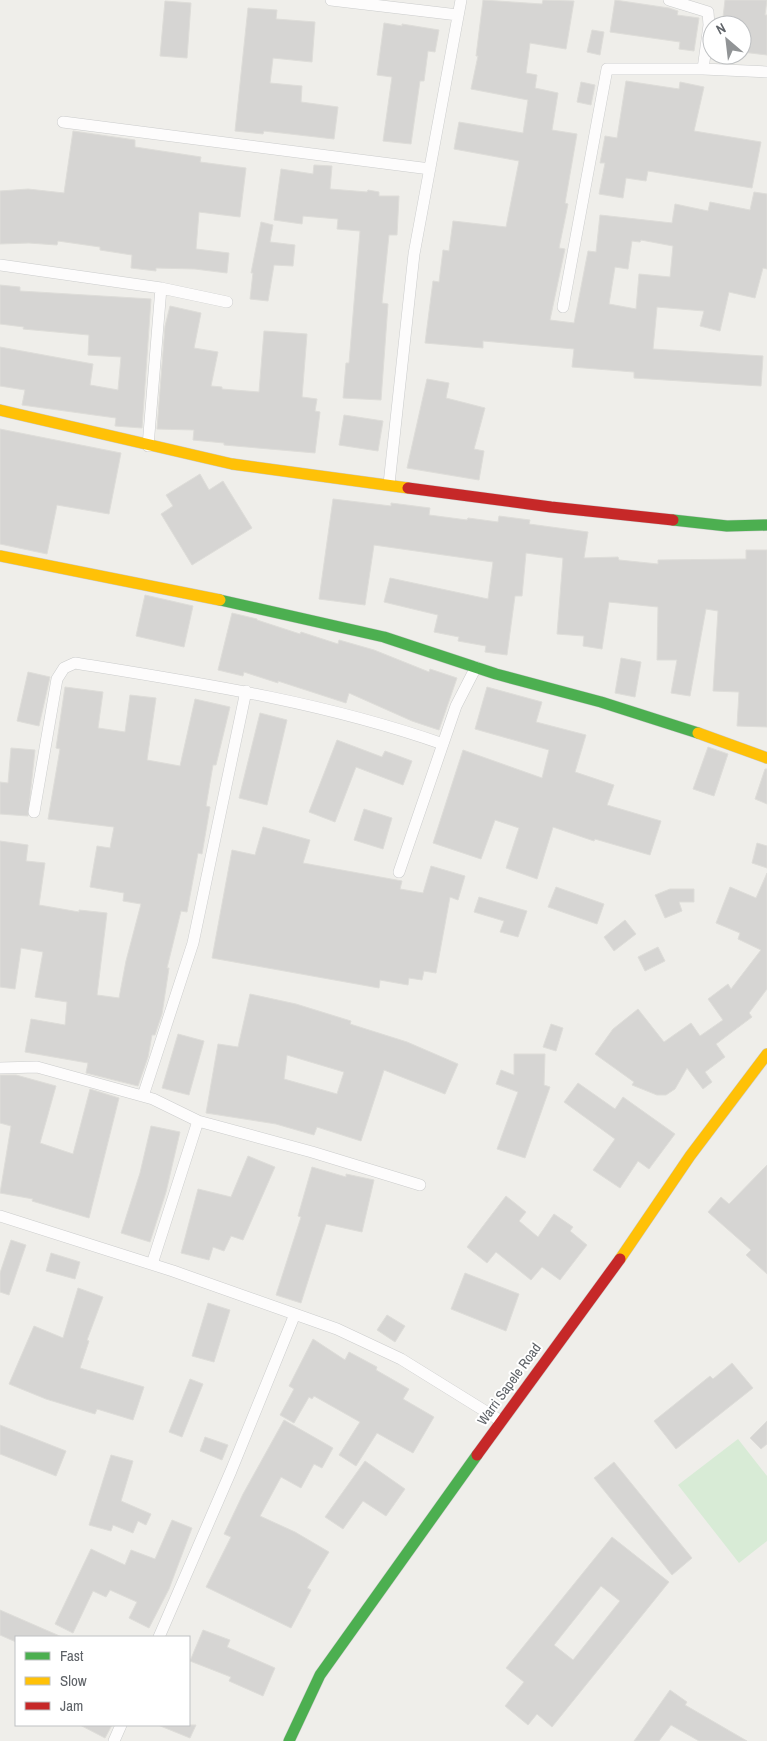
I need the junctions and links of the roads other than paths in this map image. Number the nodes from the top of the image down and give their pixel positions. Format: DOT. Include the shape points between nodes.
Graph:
graph roads {
  1 [pos="331,0"];
  2 [pos="461,0"];
  3 [pos="669,0"];
  4 [pos="702,4"];
  5 [pos="458,15"];
  6 [pos="703,68"];
  7 [pos="767,72"];
  8 [pos="63,122"];
  9 [pos="430,169"];
  10 [pos="0,265"];
  11 [pos="161,288"];
  12 [pos="227,302"];
  13 [pos="563,307"];
  14 [pos="0,410"];
  15 [pos="148,446"];
  16 [pos="388,484"];
  17 [pos="767,525"];
  18 [pos="0,556"];
  19 [pos="476,666"];
  20 [pos="246,691"];
  21 [pos="443,744"];
  22 [pos="767,758"];
  23 [pos="34,812"];
  24 [pos="398,872"];
  25 [pos="767,1054"];
  26 [pos="0,1068"];
  27 [pos="143,1096"];
  28 [pos="198,1121"];
  29 [pos="420,1185"];
  30 [pos="0,1216"];
  31 [pos="152,1264"];
  32 [pos="295,1314"];
  33 [pos="501,1421"];
  34 [pos="159,1636"];
  35 [pos="121,1726"];
  36 [pos="291,1736"];
  37 [pos="114,1741"];
  38 [pos="304,1741"];
  1 -- 5 [label="street"];
  2 -- 5 [label="street"];
  3 -- 4 [label="street"];
  4 -- 6 [label="street" via="708,12 709,25"];
  5 -- 9 [label="street"];
  6 -- 7 [label="street"];
  6 -- 13 [label="street" via="607,69"];
  8 -- 9 [label="street"];
  9 -- 16 [label="street" via="414,254"];
  10 -- 11 [label="street"];
  11 -- 12 [label="street"];
  11 -- 15 [label="street"];
  14 -- 15 [label="main road"];
  15 -- 16 [label="main road" via="232,464"];
  16 -- 17 [label="main road" via="728,526"];
  18 -- 19 [label="main road" via="295,616 384,637"];
  19 -- 21 [label="street" via="456,706"];
  19 -- 22 [label="main road" via="601,702"];
  20 -- 21 [label="street" via="395,727"];
  20 -- 23 [label="street" via="75,663 64,668 58,678"];
  20 -- 27 [label="street" via="192,943"];
  21 -- 24 [label="street"];
  25 -- 33 [label="main road, Warri Sapele Road"];
  26 -- 27 [label="street" via="37,1067"];
  27 -- 28 [label="street"];
  28 -- 29 [label="street"];
  28 -- 31 [label="street"];
  30 -- 31 [label="street"];
  31 -- 32 [label="street"];
  32 -- 33 [label="street" via="337,1329 401,1359"];
  32 -- 34 [label="street"];
  33 -- 36 [label="main road, Warri Sapele Road" via="320,1676"];
  35 -- 37 [label="street"];
  36 -- 38 [label="street"];
}
